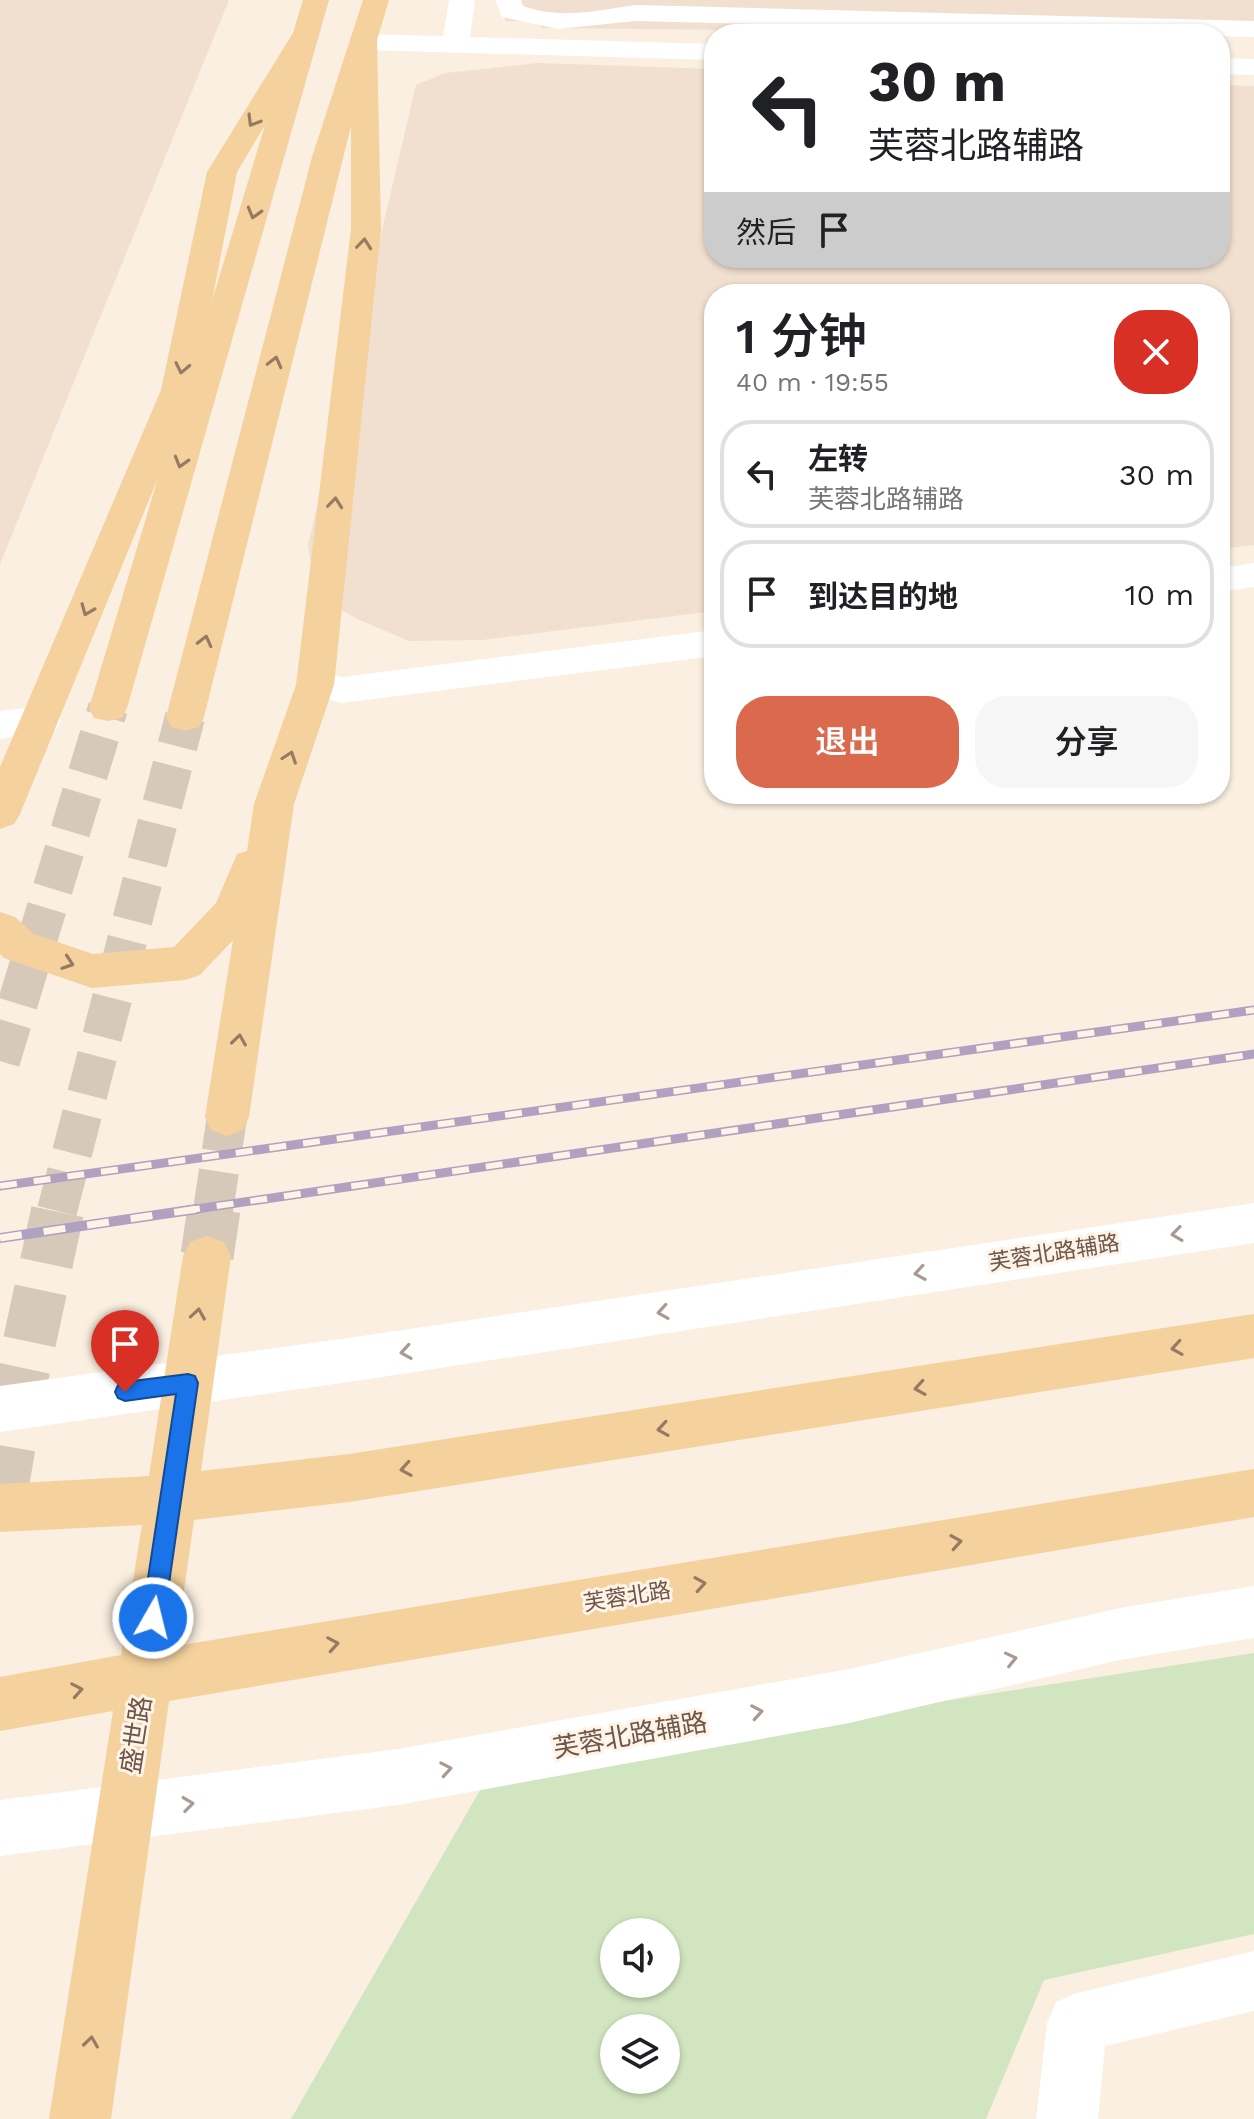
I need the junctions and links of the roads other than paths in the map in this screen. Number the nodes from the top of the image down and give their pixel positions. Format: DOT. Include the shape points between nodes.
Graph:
graph roads {
  1 [pos="376,0"];
  2 [pos="462,0"];
  3 [pos="508,0"];
  4 [pos="312,15"];
  5 [pos="1061,24"];
  6 [pos="1230,28"];
  7 [pos="1254,29"];
  8 [pos="365,42"];
  9 [pos="455,45"];
  10 [pos="704,52"];
  11 [pos="1230,66"];
  12 [pos="1254,67"];
  13 [pos="1254,575"];
  14 [pos="1230,579"];
  15 [pos="704,644"];
  16 [pos="315,685"];
  17 [pos="108,708"];
  18 [pos="185,717"];
  19 [pos="42,720"];
  20 [pos="0,725"];
  21 [pos="274,804"];
  22 [pos="0,814"];
  23 [pos="0,928"];
  24 [pos="227,1117"];
  25 [pos="1254,1223"];
  26 [pos="207,1256"];
  27 [pos="1254,1336"];
  28 [pos="188,1383"];
  29 [pos="0,1409"];
  30 [pos="1254,1493"];
  31 [pos="171,1499"];
  32 [pos="0,1508"];
  33 [pos="1254,1612"];
  34 [pos="144,1678"];
  35 [pos="0,1704"];
  36 [pos="124,1812"];
  37 [pos="0,1828"];
  38 [pos="1254,1981"];
  39 [pos="80,2119"];
  40 [pos="1067,2119"];
  1 -- 8 [label="main road"];
  2 -- 9 [label="street"];
  3 -- 5 [label="street" via="511,11 542,21 636,13"];
  4 -- 17 [label="main road, one-way"];
  4 -- 19 [label="main road, one-way" via="222,172 178,390"];
  6 -- 7 [label="street"];
  8 -- 9 [label="street"];
  16 -- 8 [label="main road, one-way" via="366,229"];
  18 -- 8 [label="main road, one-way" via="327,157"];
  9 -- 10 [label="street"];
  11 -- 12 [label="street"];
  13 -- 14 [label="street"];
  15 -- 16 [label="street" via="342,690"];
  21 -- 16 [label="main road, one-way"];
  19 -- 20 [label="street"];
  19 -- 22 [label="main road"];
  23 -- 21 [label="main road, one-way" via="19,946 92,971 185,963 234,911"];
  24 -- 21 [label="main road, one-way"];
  25 -- 28 [label="street, 芙蓉北路辅路, one-way"];
  28 -- 26 [label="main road, 盛世路, one-way"];
  27 -- 31 [label="main road, one-way" via="349,1478"];
  28 -- 29 [label="street, 芙蓉北路辅路"];
  28 -- 31 [label="main road, 盛世路"];
  34 -- 30 [label="main road, 芙蓉北路, one-way"];
  31 -- 32 [label="main road"];
  31 -- 34 [label="main road, 盛世路"];
  36 -- 33 [label="street, 芙蓉北路辅路, one-way" via="398,1777 849,1696 1120,1634"];
  35 -- 34 [label="main road, 芙蓉北路, one-way"];
  34 -- 36 [label="main road, 盛世路"];
  36 -- 37 [label="street, 芙蓉北路辅路"];
  39 -- 36 [label="main road, 盛世路, one-way"];
  38 -- 40 [label="street" via="1077,2023"];
}
